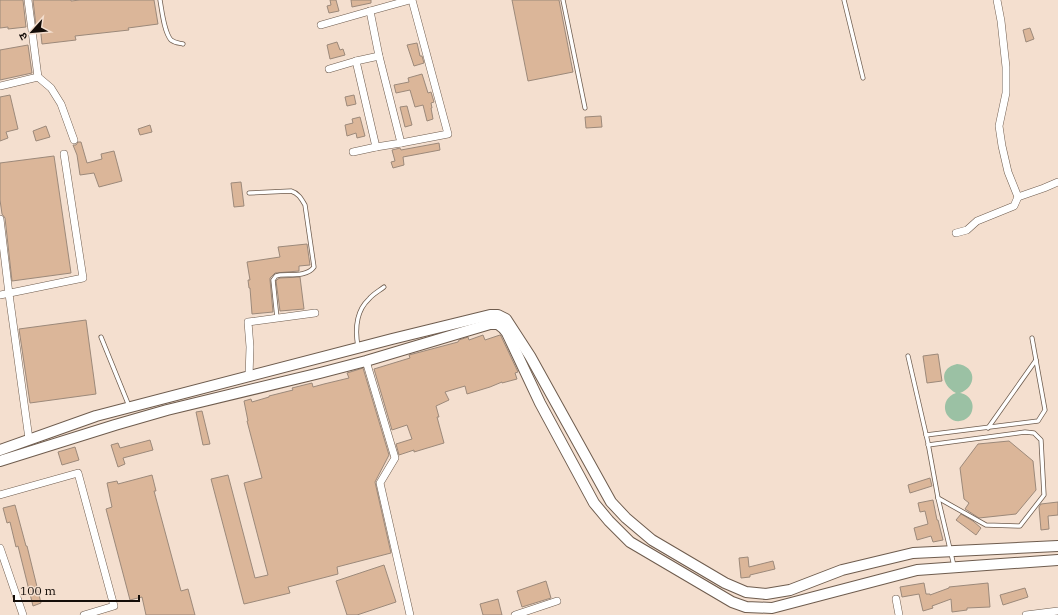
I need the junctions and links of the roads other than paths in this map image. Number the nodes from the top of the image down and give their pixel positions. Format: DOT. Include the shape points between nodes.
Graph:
graph roads {
  1 [pos="28,0"];
  2 [pos="160,0"];
  3 [pos="411,0"];
  4 [pos="563,0"];
  5 [pos="844,0"];
  6 [pos="997,0"];
  7 [pos="370,11"];
  8 [pos="321,25"];
  9 [pos="183,44"];
  10 [pos="379,56"];
  11 [pos="356,61"];
  12 [pos="329,69"];
  13 [pos="38,77"];
  14 [pos="863,78"];
  15 [pos="0,86"];
  16 [pos="585,108"];
  17 [pos="74,140"];
  18 [pos="401,143"];
  19 [pos="376,147"];
  20 [pos="353,152"];
  21 [pos="64,154"];
  22 [pos="1058,182"];
  23 [pos="249,193"];
  24 [pos="1018,197"];
  25 [pos="0,219"];
  26 [pos="956,233"];
  27 [pos="384,287"];
  28 [pos="9,294"];
  29 [pos="0,295"];
  30 [pos="315,313"];
  31 [pos="277,318"];
  32 [pos="101,337"];
  33 [pos="1032,338"];
  34 [pos="358,348"];
  35 [pos="908,356"];
  36 [pos="317,359"];
  37 [pos="1036,360"];
  38 [pos="366,361"];
  39 [pos="320,373"];
  40 [pos="249,376"];
  41 [pos="129,407"];
  42 [pos="988,428"];
  43 [pos="926,435"];
  44 [pos="29,439"];
  45 [pos="928,445"];
  46 [pos="0,450"];
  47 [pos="0,461"];
  48 [pos="0,495"];
  49 [pos="938,498"];
  50 [pos="1058,546"];
  51 [pos="0,548"];
  52 [pos="951,551"];
  53 [pos="1058,560"];
  54 [pos="955,567"];
  55 [pos="896,599"];
  56 [pos="557,601"];
  57 [pos="1058,611"];
  58 [pos="23,615"];
  59 [pos="84,615"];
  60 [pos="410,615"];
  61 [pos="515,615"];
  62 [pos="899,615"];
  63 [pos="1026,615"];
  1 -- 13 [label="street"];
  2 -- 9 [label="lane" via="167,33 176,43"];
  3 -- 7 [label="street"];
  3 -- 18 [label="street" via="448,134"];
  4 -- 16 [label="lane"];
  5 -- 14 [label="lane"];
  6 -- 24 [label="street" via="1006,67 1006,93 999,126 1008,172"];
  7 -- 8 [label="street"];
  7 -- 10 [label="street"];
  10 -- 11 [label="street"];
  10 -- 18 [label="street"];
  11 -- 12 [label="street"];
  11 -- 19 [label="street"];
  13 -- 15 [label="street"];
  13 -- 17 [label="street" via="51,88 61,104"];
  18 -- 19 [label="street"];
  19 -- 20 [label="street"];
  21 -- 28 [label="street" via="83,278"];
  22 -- 24 [label="street"];
  23 -- 31 [label="lane" via="291,191 301,198 305,205 314,267 306,273 280,275 273,280"];
  24 -- 26 [label="street" via="1014,206"];
  25 -- 28 [label="street"];
  27 -- 34 [label="lane" via="369,299 359,315"];
  28 -- 29 [label="street"];
  28 -- 44 [label="street"];
  30 -- 31 [label="street"];
  31 -- 40 [label="street" via="248,322"];
  32 -- 41 [label="lane"];
  33 -- 37 [label="lane"];
  34 -- 36 [label="street"];
  34 -- 52 [label="street" via="490,315 506,319 530,356 611,502 652,540 725,583 746,592 766,594 790,590 842,570 913,553"];
  35 -- 43 [label="lane"];
  36 -- 39 [label="street"];
  36 -- 40 [label="street"];
  37 -- 42 [label="lane"];
  37 -- 42 [label="lane" via="1045,410 1038,421"];
  38 -- 39 [label="street"];
  38 -- 54 [label="street" via="470,329 498,324 507,333 540,403 594,503 609,521 630,542 732,602 746,607 772,608 917,570"];
  38 -- 60 [label="street" via="395,458 380,483"];
  39 -- 47 [label="street" via="167,410"];
  40 -- 41 [label="street"];
  41 -- 44 [label="street"];
  42 -- 43 [label="lane"];
  43 -- 45 [label="lane"];
  44 -- 46 [label="street"];
  45 -- 49 [label="lane"];
  45 -- 49 [label="lane" via="1025,432 1034,433 1041,440 1044,495 1020,526 986,525"];
  48 -- 59 [label="street" via="78,473 114,606"];
  49 -- 52 [label="lane"];
  50 -- 52 [label="street"];
  51 -- 58 [label="street"];
  52 -- 54 [label="lane"];
  53 -- 54 [label="street"];
  55 -- 62 [label="street"];
  56 -- 61 [label="street"];
  57 -- 63 [label="street"];
}
